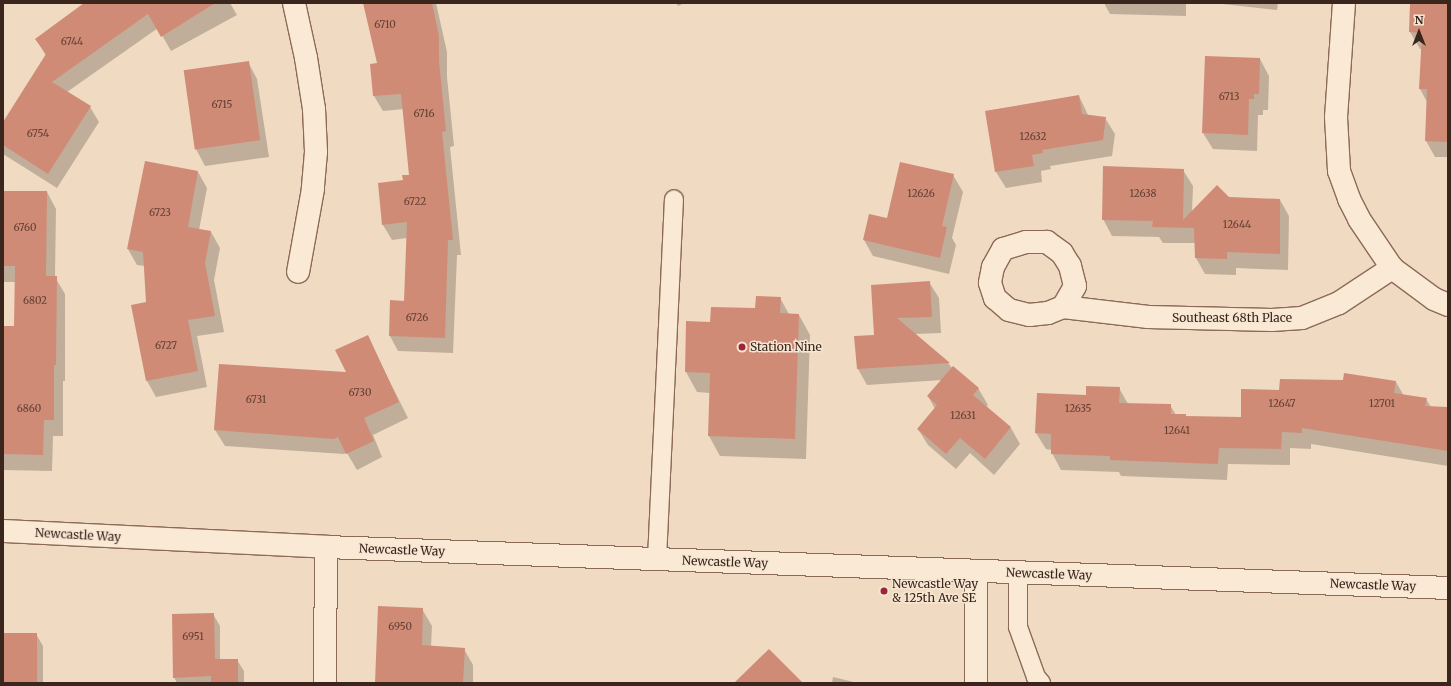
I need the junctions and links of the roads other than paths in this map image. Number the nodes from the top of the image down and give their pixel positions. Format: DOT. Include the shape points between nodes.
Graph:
graph roads {
  1 [pos="294,3"];
  2 [pos="1344,3"];
  3 [pos="674,199"];
  4 [pos="1392,268"];
  5 [pos="298,272"];
  6 [pos="1448,305"];
  7 [pos="1063,307"];
  8 [pos="3,531"];
  9 [pos="326,547"];
  10 [pos="657,560"];
  11 [pos="976,571"];
  12 [pos="1018,573"];
  13 [pos="1448,588"];
  14 [pos="325,683"];
  15 [pos="976,683"];
  16 [pos="1041,683"];
  1 -- 5 [label="main road" via="314,109 316,152 313,189"];
  2 -- 4 [label="main road" via="1336,117 1339,170 1359,218"];
  3 -- 10 [label="lane"];
  4 -- 6 [label="main road" via="1434,299"];
  4 -- 7 [label="main road, Southeast 68th Place" via="1338,303 1302,318 1272,320 1148,317"];
  8 -- 9 [label="main road, Newcastle Way"];
  9 -- 10 [label="main road, Newcastle Way"];
  9 -- 14 [label="main road"];
  10 -- 11 [label="main road, Newcastle Way"];
  11 -- 12 [label="main road, Newcastle Way"];
  11 -- 15 [label="main road"];
  12 -- 13 [label="main road, Newcastle Way"];
  12 -- 16 [label="lane" via="1018,627 1036,677"];
}
